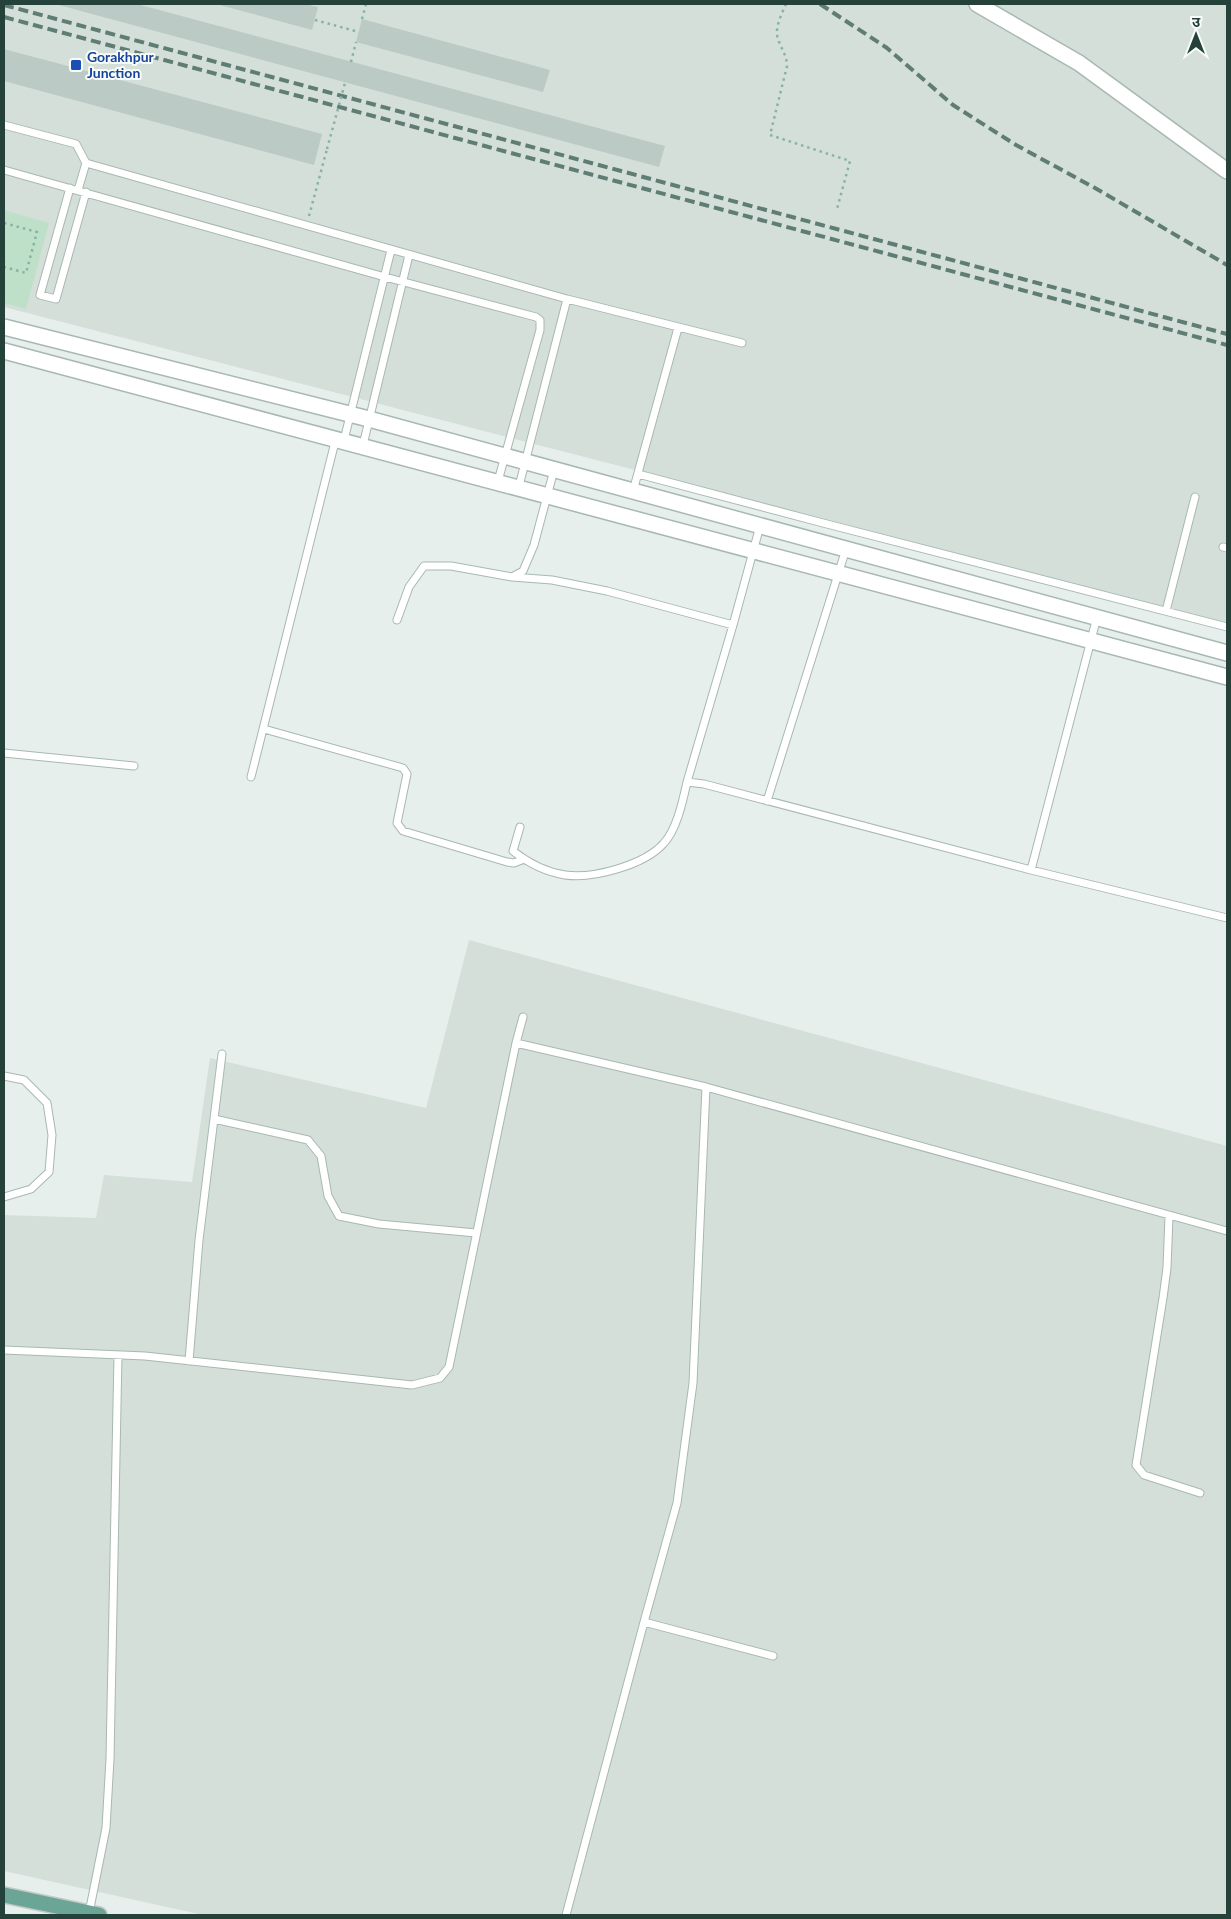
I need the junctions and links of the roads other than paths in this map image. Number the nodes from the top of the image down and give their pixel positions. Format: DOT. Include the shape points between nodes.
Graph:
graph roads {
  1 [pos="977,4"];
  2 [pos="4,125"];
  3 [pos="86,163"];
  4 [pos="4,170"];
  5 [pos="1227,171"];
  6 [pos="74,189"];
  7 [pos="86,192"];
  8 [pos="391,250"];
  9 [pos="409,255"];
  10 [pos="384,276"];
  11 [pos="402,281"];
  12 [pos="567,299"];
  13 [pos="4,327"];
  14 [pos="678,328"];
  15 [pos="742,343"];
  16 [pos="4,351"];
  17 [pos="351,415"];
  18 [pos="369,419"];
  19 [pos="340,439"];
  20 [pos="363,445"];
  21 [pos="505,456"];
  22 [pos="525,462"];
  23 [pos="554,470"];
  24 [pos="638,474"];
  25 [pos="498,481"];
  26 [pos="519,486"];
  27 [pos="633,491"];
  28 [pos="548,494"];
  29 [pos="1195,497"];
  30 [pos="760,526"];
  31 [pos="846,549"];
  32 [pos="753,550"];
  33 [pos="838,574"];
  34 [pos="512,577"];
  35 [pos="1166,611"];
  36 [pos="1098,617"];
  37 [pos="396,620"];
  38 [pos="733,625"];
  39 [pos="1227,627"];
  40 [pos="1091,641"];
  41 [pos="1227,653"];
  42 [pos="1227,677"];
  43 [pos="264,729"];
  44 [pos="4,753"];
  45 [pos="134,766"];
  46 [pos="252,777"];
  47 [pos="687,782"];
  48 [pos="767,801"];
  49 [pos="520,827"];
  50 [pos="524,859"];
  51 [pos="1031,870"];
  52 [pos="1227,918"];
  53 [pos="523,1016"];
  54 [pos="516,1043"];
  55 [pos="222,1054"];
  56 [pos="4,1076"];
  57 [pos="706,1087"];
  58 [pos="214,1119"];
  59 [pos="4,1197"];
  60 [pos="1169,1216"];
  61 [pos="1227,1231"];
  62 [pos="476,1233"];
  63 [pos="4,1350"];
  64 [pos="118,1355"];
  65 [pos="189,1361"];
  66 [pos="1200,1493"];
  67 [pos="644,1622"];
  68 [pos="773,1656"];
  69 [pos="4,1895"];
  70 [pos="94,1914"];
  71 [pos="566,1915"];
  1 -- 5 [label="street" via="1079,63"];
  2 -- 3 [label="lane" via="76,144"];
  3 -- 6 [label="lane"];
  3 -- 8 [label="lane"];
  4 -- 6 [label="lane"];
  6 -- 7 [label="lane"];
  6 -- 7 [label="lane" via="40,295 56,300"];
  7 -- 10 [label="lane"];
  8 -- 9 [label="lane"];
  8 -- 10 [label="lane"];
  9 -- 11 [label="lane"];
  9 -- 12 [label="lane"];
  10 -- 11 [label="lane"];
  10 -- 17 [label="lane"];
  11 -- 18 [label="lane"];
  11 -- 21 [label="lane" via="540,320"];
  12 -- 14 [label="lane"];
  12 -- 22 [label="lane"];
  13 -- 17 [label="street"];
  14 -- 15 [label="lane"];
  14 -- 24 [label="lane"];
  16 -- 19 [label="street"];
  17 -- 18 [label="street"];
  17 -- 19 [label="lane"];
  18 -- 20 [label="lane"];
  18 -- 21 [label="street"];
  19 -- 20 [label="street"];
  19 -- 43 [label="lane"];
  20 -- 25 [label="street"];
  21 -- 22 [label="street"];
  21 -- 25 [label="lane"];
  22 -- 23 [label="street"];
  22 -- 26 [label="lane"];
  23 -- 27 [label="street"];
  23 -- 28 [label="lane"];
  24 -- 27 [label="lane"];
  24 -- 35 [label="lane"];
  25 -- 26 [label="street"];
  26 -- 28 [label="street"];
  27 -- 30 [label="street"];
  28 -- 32 [label="street"];
  28 -- 34 [label="lane" via="527,564 523,571"];
  29 -- 35 [label="lane"];
  30 -- 31 [label="street"];
  30 -- 32 [label="lane"];
  31 -- 33 [label="lane"];
  31 -- 36 [label="street"];
  32 -- 33 [label="street"];
  32 -- 38 [label="lane"];
  33 -- 40 [label="street"];
  33 -- 48 [label="lane"];
  34 -- 37 [label="lane" via="451,566 424,566 409,587"];
  34 -- 38 [label="lane" via="552,580 589,588"];
  35 -- 39 [label="lane"];
  36 -- 40 [label="lane"];
  36 -- 41 [label="street"];
  38 -- 47 [label="lane"];
  40 -- 42 [label="street"];
  40 -- 51 [label="lane"];
  43 -- 46 [label="lane"];
  43 -- 50 [label="lane" via="403,768 407,774 398,823 402,831 507,862"];
  44 -- 45 [label="lane"];
  47 -- 48 [label="lane"];
  47 -- 50 [label="lane" via="678,816 665,843 628,866 594,875 564,875"];
  48 -- 51 [label="lane"];
  49 -- 50 [label="lane" via="513,851"];
  51 -- 52 [label="lane"];
  53 -- 54 [label="lane"];
  54 -- 57 [label="lane"];
  54 -- 62 [label="lane"];
  55 -- 58 [label="lane"];
  56 -- 59 [label="lane" via="24,1080 47,1103 52,1135 49,1172 31,1189"];
  57 -- 60 [label="lane"];
  57 -- 67 [label="lane" via="693,1383 677,1503"];
  58 -- 62 [label="lane" via="308,1140 321,1156 328,1196 339,1216 379,1224"];
  58 -- 65 [label="lane"];
  60 -- 61 [label="lane"];
  60 -- 66 [label="lane" via="1167,1268 1136,1465 1144,1475"];
  62 -- 65 [label="lane" via="449,1367 440,1378 412,1385"];
  63 -- 64 [label="lane"];
  64 -- 65 [label="lane"];
  64 -- 70 [label="lane" via="110,1759 106,1828"];
  67 -- 68 [label="lane"];
  67 -- 71 [label="lane"];
  69 -- 70 [label="main road"];
}
